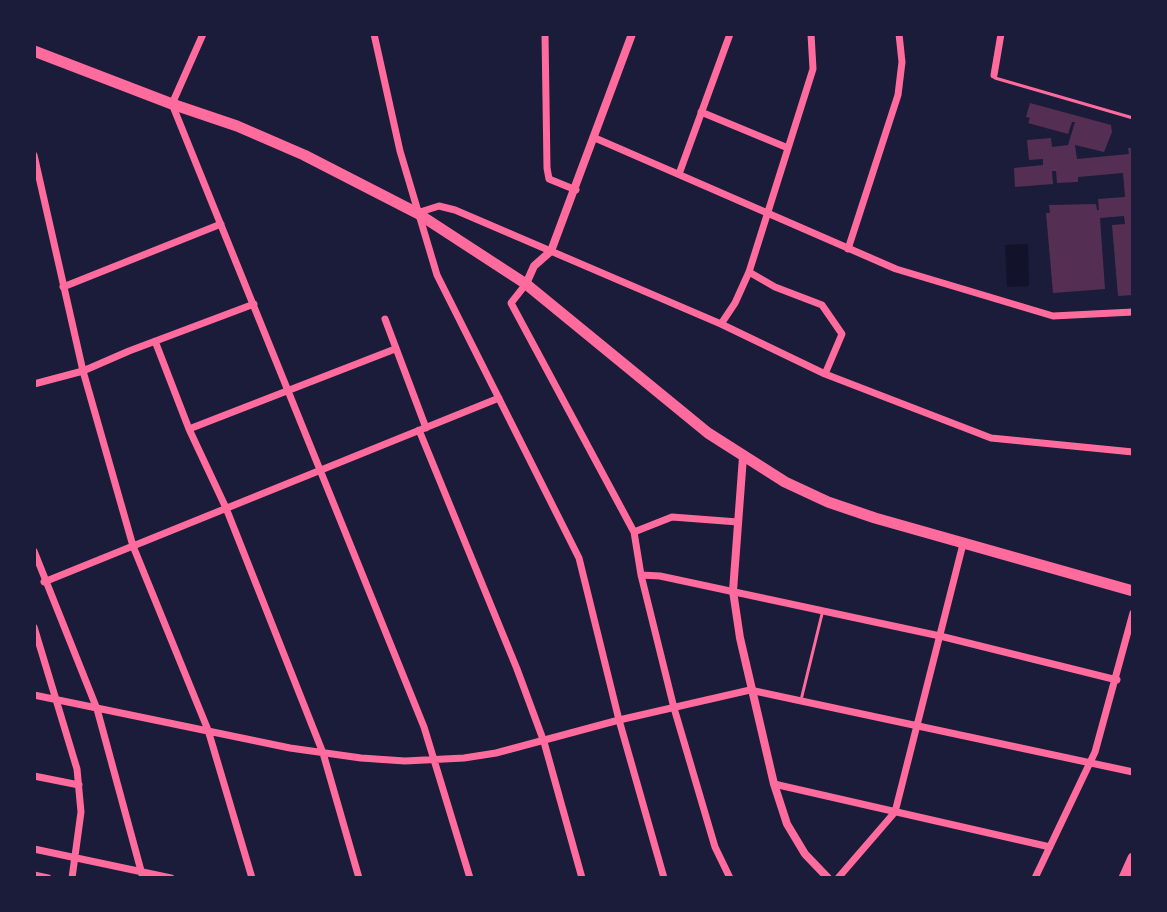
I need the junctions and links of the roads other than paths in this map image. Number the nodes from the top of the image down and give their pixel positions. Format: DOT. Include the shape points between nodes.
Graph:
graph roads {
  1 [pos="203,34"];
  2 [pos="374,34"];
  3 [pos="545,34"];
  4 [pos="632,34"];
  5 [pos="730,34"];
  6 [pos="811,34"];
  7 [pos="899,34"];
  8 [pos="1001,34"];
  9 [pos="34,51"];
  10 [pos="994,75"];
  11 [pos="172,104"];
  12 [pos="701,112"];
  13 [pos="1133,118"];
  14 [pos="595,138"];
  15 [pos="788,148"];
  16 [pos="34,155"];
  17 [pos="679,174"];
  18 [pos="576,190"];
  19 [pos="417,213"];
  20 [pos="768,213"];
  21 [pos="221,224"];
  22 [pos="848,249"];
  23 [pos="551,251"];
  24 [pos="749,272"];
  25 [pos="526,284"];
  26 [pos="63,287"];
  27 [pos="254,304"];
  28 [pos="1133,312"];
  29 [pos="385,319"];
  30 [pos="721,324"];
  31 [pos="155,341"];
  32 [pos="395,349"];
  33 [pos="83,371"];
  34 [pos="825,374"];
  35 [pos="34,384"];
  36 [pos="289,390"];
  37 [pos="499,398"];
  38 [pos="189,429"];
  39 [pos="422,429"];
  40 [pos="1133,452"];
  41 [pos="743,457"];
  42 [pos="321,471"];
  43 [pos="226,508"];
  44 [pos="738,522"];
  45 [pos="634,532"];
  46 [pos="963,544"];
  47 [pos="133,546"];
  48 [pos="34,551"];
  49 [pos="641,575"];
  50 [pos="44,582"];
  51 [pos="733,591"];
  52 [pos="1133,591"];
  53 [pos="823,610"];
  54 [pos="1133,613"];
  55 [pos="34,627"];
  56 [pos="940,636"];
  57 [pos="1117,680"];
  58 [pos="750,690"];
  59 [pos="34,695"];
  60 [pos="801,700"];
  61 [pos="57,701"];
  62 [pos="674,708"];
  63 [pos="97,709"];
  64 [pos="619,720"];
  65 [pos="918,725"];
  66 [pos="208,730"];
  67 [pos="544,742"];
  68 [pos="323,753"];
  69 [pos="436,760"];
  70 [pos="1090,764"];
  71 [pos="1133,772"];
  72 [pos="34,776"];
  73 [pos="774,784"];
  74 [pos="79,785"];
  75 [pos="895,812"];
  76 [pos="1050,847"];
  77 [pos="34,849"];
  78 [pos="76,857"];
  79 [pos="1133,859"];
  80 [pos="34,875"];
  81 [pos="142,875"];
  82 [pos="48,878"];
  83 [pos="72,878"];
  84 [pos="171,878"];
  85 [pos="252,878"];
  86 [pos="359,878"];
  87 [pos="470,878"];
  88 [pos="582,878"];
  89 [pos="664,878"];
  90 [pos="730,878"];
  91 [pos="828,878"];
  92 [pos="838,878"];
  93 [pos="1035,878"];
  94 [pos="1124,878"];
  1 -- 11 [label="street"];
  2 -- 19 [label="street"];
  3 -- 18 [label="street" via="549,179"];
  4 -- 14 [label="street"];
  5 -- 12 [label="street"];
  6 -- 15 [label="street" via="813,69"];
  7 -- 22 [label="street" via="898,95"];
  8 -- 10 [label="street"];
  9 -- 11 [label="highway"];
  10 -- 13 [label="lane"];
  11 -- 19 [label="highway" via="277,143"];
  11 -- 21 [label="street"];
  12 -- 15 [label="street"];
  12 -- 17 [label="street"];
  14 -- 17 [label="street"];
  14 -- 18 [label="street"];
  15 -- 20 [label="street"];
  16 -- 26 [label="street"];
  17 -- 20 [label="street"];
  18 -- 23 [label="street"];
  19 -- 23 [label="street" via="439,206 455,210"];
  19 -- 25 [label="highway"];
  19 -- 37 [label="street" via="437,275"];
  20 -- 22 [label="street"];
  20 -- 24 [label="street"];
  21 -- 26 [label="street"];
  21 -- 27 [label="street"];
  22 -- 28 [label="street" via="896,269 1053,316"];
  23 -- 25 [label="street" via="534,266"];
  23 -- 30 [label="street"];
  24 -- 30 [label="street"];
  24 -- 34 [label="street" via="822,305 842,334"];
  25 -- 41 [label="highway"];
  25 -- 45 [label="street" via="511,303"];
  26 -- 33 [label="street"];
  27 -- 31 [label="street"];
  27 -- 36 [label="street"];
  29 -- 32 [label="street"];
  30 -- 34 [label="street"];
  31 -- 33 [label="street"];
  31 -- 38 [label="street"];
  32 -- 36 [label="street"];
  32 -- 39 [label="street"];
  33 -- 35 [label="street"];
  33 -- 47 [label="street"];
  34 -- 40 [label="street" via="991,438"];
  36 -- 38 [label="street"];
  36 -- 42 [label="street"];
  37 -- 39 [label="street"];
  37 -- 64 [label="street" via="579,558"];
  38 -- 43 [label="street"];
  39 -- 42 [label="street"];
  39 -- 67 [label="street"];
  41 -- 44 [label="street"];
  41 -- 46 [label="highway" via="828,502"];
  42 -- 43 [label="street"];
  42 -- 69 [label="street"];
  43 -- 47 [label="street"];
  43 -- 68 [label="street"];
  44 -- 45 [label="street" via="672,517"];
  44 -- 51 [label="street"];
  45 -- 49 [label="street"];
  46 -- 52 [label="highway"];
  46 -- 56 [label="street"];
  47 -- 50 [label="street"];
  47 -- 66 [label="street"];
  48 -- 50 [label="street"];
  49 -- 51 [label="street"];
  49 -- 62 [label="street"];
  50 -- 63 [label="street"];
  51 -- 53 [label="street"];
  51 -- 58 [label="street"];
  53 -- 56 [label="street"];
  53 -- 60 [label="lane"];
  54 -- 57 [label="street"];
  55 -- 61 [label="street"];
  56 -- 57 [label="street"];
  56 -- 65 [label="street"];
  57 -- 70 [label="street"];
  58 -- 60 [label="street"];
  58 -- 62 [label="street"];
  58 -- 73 [label="street"];
  59 -- 61 [label="street"];
  60 -- 65 [label="street"];
  61 -- 63 [label="street"];
  61 -- 74 [label="street"];
  62 -- 64 [label="street"];
  62 -- 90 [label="street" via="715,847"];
  63 -- 66 [label="street"];
  63 -- 81 [label="street"];
  64 -- 67 [label="street"];
  64 -- 89 [label="street"];
  65 -- 70 [label="street"];
  65 -- 75 [label="street"];
  66 -- 68 [label="street"];
  66 -- 85 [label="street"];
  67 -- 69 [label="street"];
  67 -- 88 [label="street"];
  68 -- 69 [label="street"];
  68 -- 86 [label="street"];
  69 -- 87 [label="street"];
  70 -- 71 [label="street"];
  70 -- 76 [label="street"];
  72 -- 74 [label="street"];
  73 -- 75 [label="street"];
  73 -- 91 [label="street" via="787,824"];
  74 -- 78 [label="street"];
  75 -- 76 [label="street"];
  75 -- 92 [label="street"];
  76 -- 93 [label="street"];
  77 -- 78 [label="street"];
  78 -- 81 [label="street"];
  78 -- 83 [label="street"];
  79 -- 94 [label="highway"];
  80 -- 82 [label="street"];
  81 -- 84 [label="street"];
}
